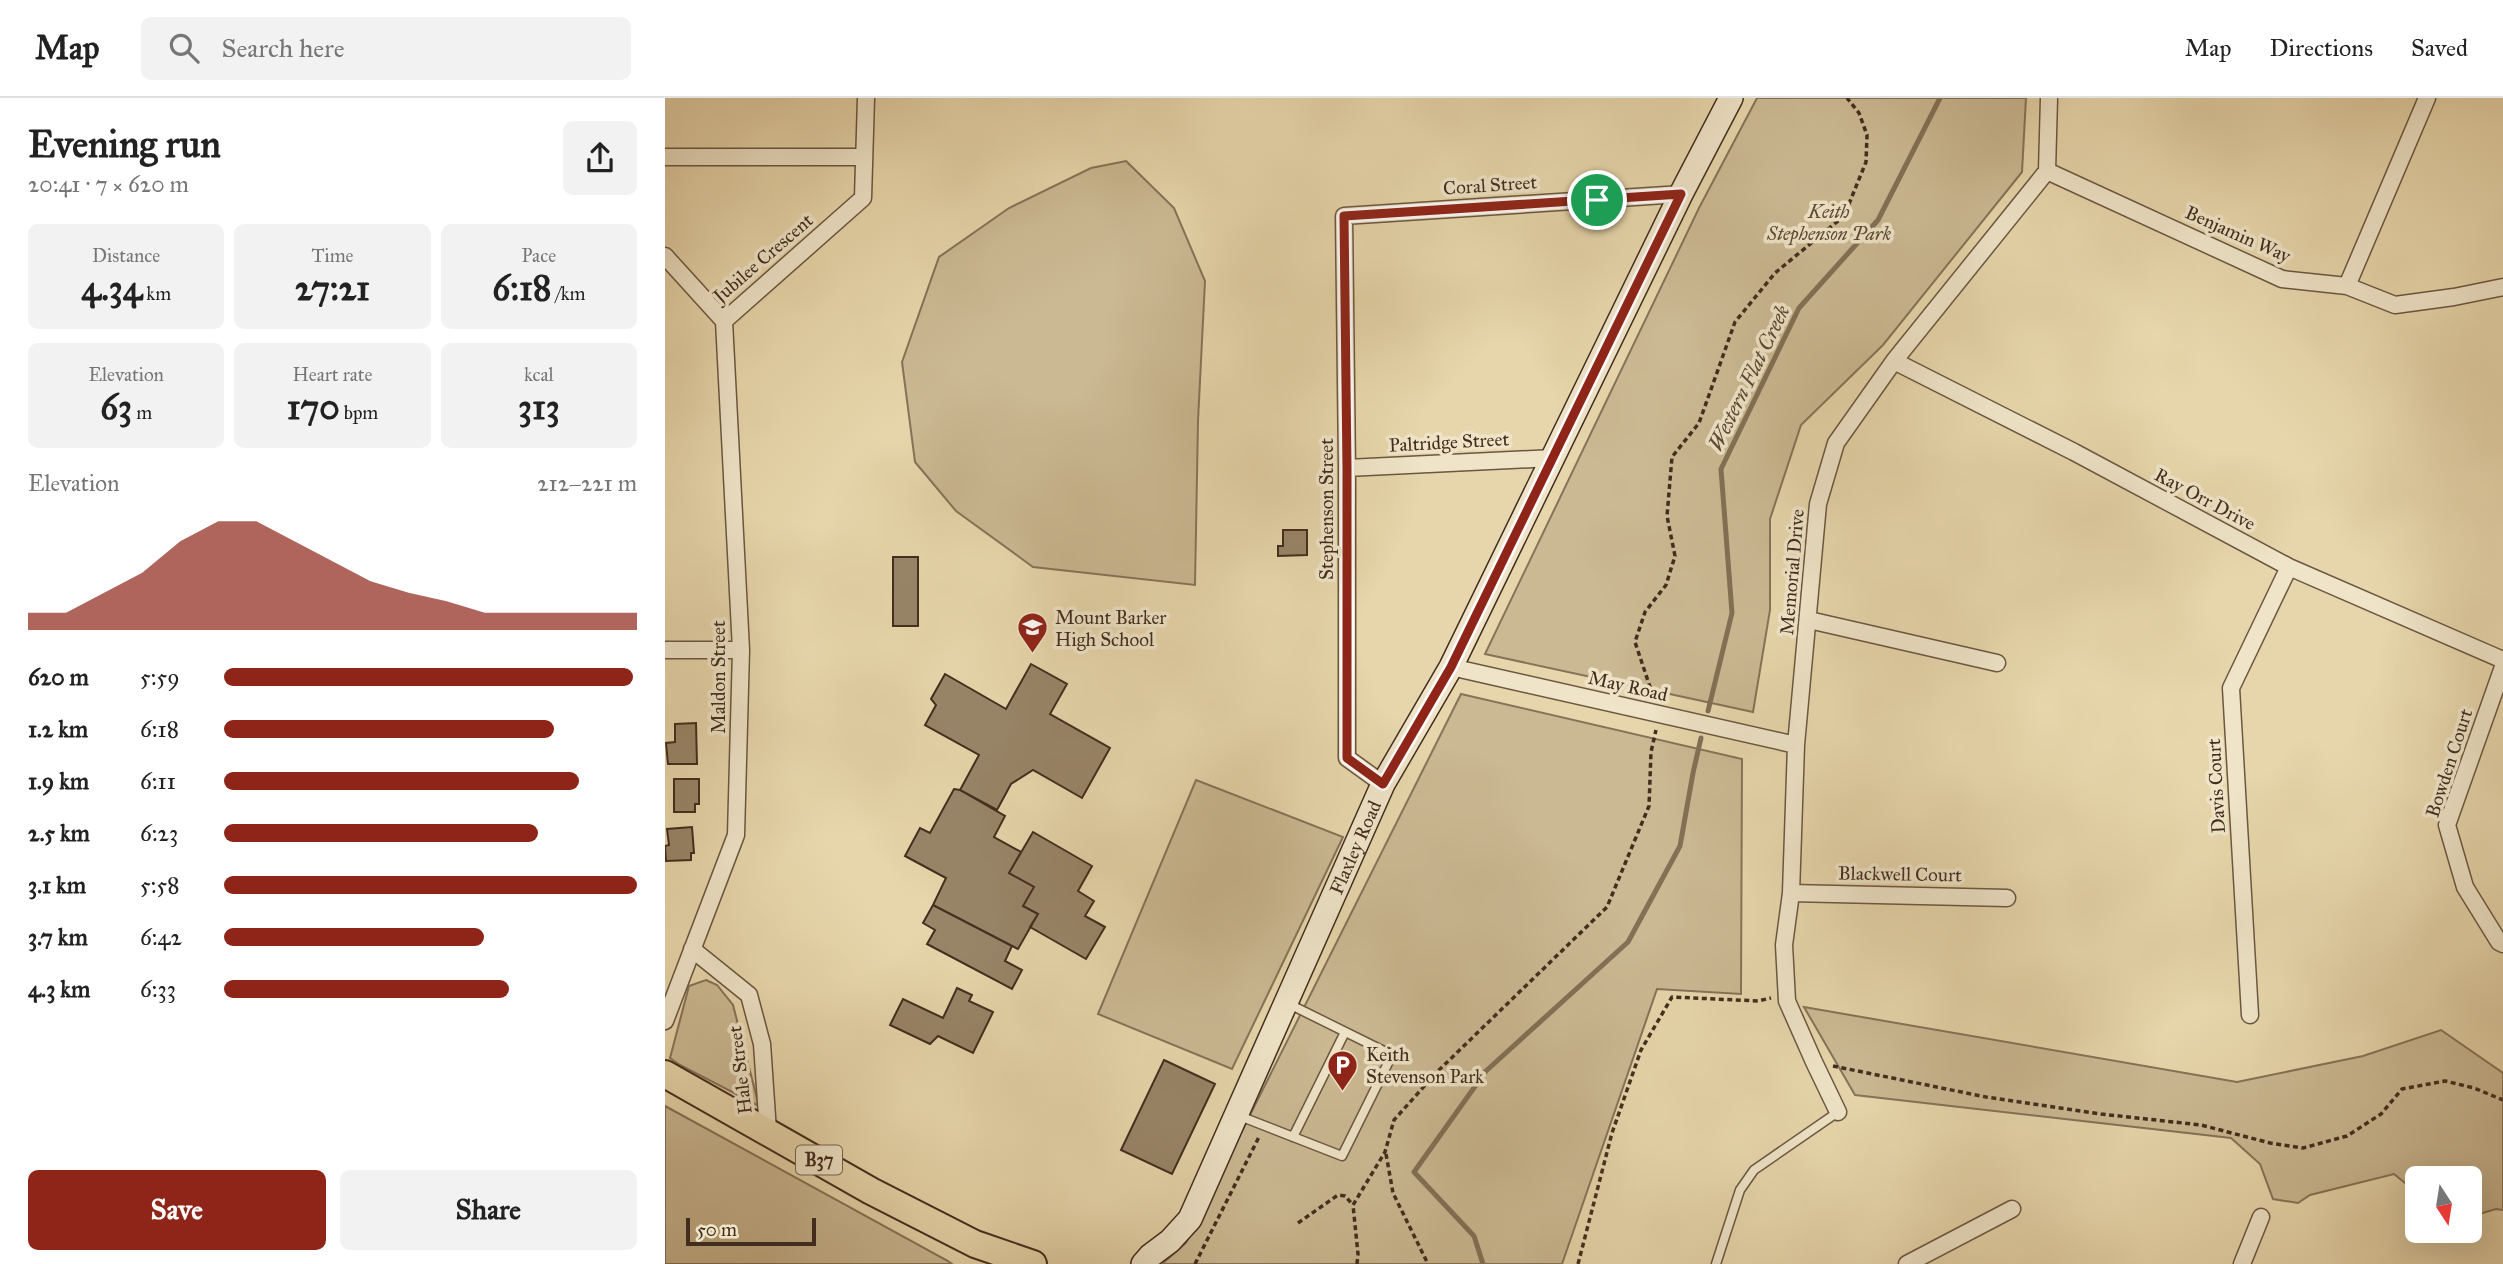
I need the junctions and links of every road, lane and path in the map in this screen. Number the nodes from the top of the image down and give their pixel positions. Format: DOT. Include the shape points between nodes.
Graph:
graph roads {
  1 [pos="866,98"];
  2 [pos="1731,98"];
  3 [pos="1847,98"];
  4 [pos="2049,98"];
  5 [pos="2427,98"];
  6 [pos="665,157"];
  7 [pos="864,157"];
  8 [pos="2046,171"];
  9 [pos="1681,194"];
  10 [pos="1344,216"];
  11 [pos="665,256"];
  12 [pos="2347,286"];
  13 [pos="2503,287"];
  14 [pos="724,321"];
  15 [pos="1894,361"];
  16 [pos="1553,458"];
  17 [pos="1347,468"];
  18 [pos="2289,567"];
  19 [pos="1809,620"];
  20 [pos="665,650"];
  21 [pos="741,650"];
  22 [pos="2503,660"];
  23 [pos="1997,663"];
  24 [pos="1451,667"];
  25 [pos="2503,667"];
  26 [pos="1659,714"];
  27 [pos="1797,745"];
  28 [pos="1383,784"];
  29 [pos="1791,892"];
  30 [pos="2007,898"];
  31 [pos="2503,944"];
  32 [pos="692,949"];
  33 [pos="1787,995"];
  34 [pos="1286,1003"];
  35 [pos="2250,1015"];
  36 [pos="665,1021"];
  37 [pos="1345,1032"];
  38 [pos="1814,1062"];
  39 [pos="665,1074"];
  40 [pos="2503,1100"];
  41 [pos="1838,1112"];
  42 [pos="1236,1115"];
  43 [pos="1265,1126"];
  44 [pos="768,1131"];
  45 [pos="1293,1138"];
  46 [pos="1385,1152"];
  47 [pos="1353,1205"];
  48 [pos="2012,1209"];
  49 [pos="2261,1217"];
  50 [pos="1298,1223"];
  51 [pos="975,1244"];
  52 [pos="1146,1260"];
  53 [pos="1000,1264"];
  54 [pos="1033,1264"];
  55 [pos="1126,1264"];
  56 [pos="1195,1264"];
  57 [pos="1357,1264"];
  58 [pos="1428,1264"];
  59 [pos="1579,1264"];
  60 [pos="1716,1264"];
  61 [pos="1907,1264"];
  62 [pos="2242,1264"];
  1 -- 7 [label="street, Jubilee Crescent"];
  2 -- 9 [label="main road, Flaxley Road"];
  3 -- 26 [label="path" via="1859,113 1867,149 1844,215 1775,273 1735,322 1699,423 1672,457 1667,516 1675,556 1667,585 1645,612 1635,642"];
  4 -- 8 [label="street"];
  5 -- 12 [label="street"];
  6 -- 7 [label="street"];
  7 -- 14 [label="street, Jubilee Crescent" via="863,198"];
  8 -- 12 [label="street, Benjamin Way" via="2282,279"];
  8 -- 15 [label="street, Memorial Drive"];
  9 -- 10 [label="street, Coral Street"];
  9 -- 16 [label="main road, Flaxley Road"];
  10 -- 17 [label="street, Stephenson Street"];
  11 -- 14 [label="street, Jubilee Crescent"];
  12 -- 13 [label="street, Benjamin Way" via="2395,305"];
  14 -- 21 [label="street, Maldon Street"];
  15 -- 18 [label="street, Ray Orr Drive"];
  15 -- 19 [label="street, Memorial Drive" via="1836,443 1818,504"];
  16 -- 17 [label="street, Paltridge Street"];
  16 -- 24 [label="main road, Flaxley Road"];
  17 -- 28 [label="street, Stephenson Street" via="1347,758"];
  18 -- 22 [label="street, Ray Orr Drive"];
  18 -- 35 [label="street, Davis Court" via="2231,688"];
  19 -- 23 [label="street"];
  19 -- 27 [label="street, Memorial Drive"];
  20 -- 21 [label="street"];
  21 -- 32 [label="street, Maldon Street" via="736,835"];
  24 -- 26 [label="street, May Road"];
  24 -- 28 [label="main road, Flaxley Road"];
  25 -- 31 [label="street, Bowden Court" via="2447,825 2465,887"];
  26 -- 27 [label="street, May Road"];
  26 -- 46 [label="path" via="1651,752 1649,806 1607,907 1437,1072 1394,1120"];
  27 -- 29 [label="street, Memorial Drive"];
  28 -- 34 [label="main road, Flaxley Road"];
  29 -- 30 [label="street, Blackwell Court"];
  29 -- 33 [label="street, Memorial Drive" via="1783,945"];
  32 -- 36 [label="street, Maldon Street"];
  32 -- 44 [label="street, Hale Street" via="749,995 762,1044"];
  33 -- 38 [label="street, Memorial Drive"];
  33 -- 59 [label="path" via="1758,1001 1672,997 1641,1050 1612,1133"];
  34 -- 37 [label="lane"];
  34 -- 42 [label="main road, Flaxley Road"];
  37 -- 45 [label="lane"];
  37 -- 45 [label="lane" via="1392,1055 1342,1156"];
  38 -- 40 [label="path" via="1986,1097 2201,1125 2303,1148 2347,1136 2381,1114 2402,1089 2445,1081"];
  38 -- 41 [label="street, Memorial Drive"];
  39 -- 44 [label="main road, B37"];
  41 -- 60 [label="lane" via="1754,1170 1740,1190"];
  42 -- 43 [label="lane"];
  42 -- 52 [label="main road, Flaxley Road" via="1190,1219"];
  43 -- 45 [label="lane"];
  43 -- 56 [label="path"];
  44 -- 51 [label="main road, B37"];
  46 -- 47 [label="path"];
  46 -- 58 [label="path" via="1393,1193"];
  47 -- 50 [label="path" via="1338,1195"];
  47 -- 57 [label="path"];
  48 -- 61 [label="street"];
  49 -- 62 [label="street"];
  51 -- 53 [label="main road, B37"];
  51 -- 54 [label="main road, B37"];
  52 -- 55 [label="main road, Flaxley Road"];
}
